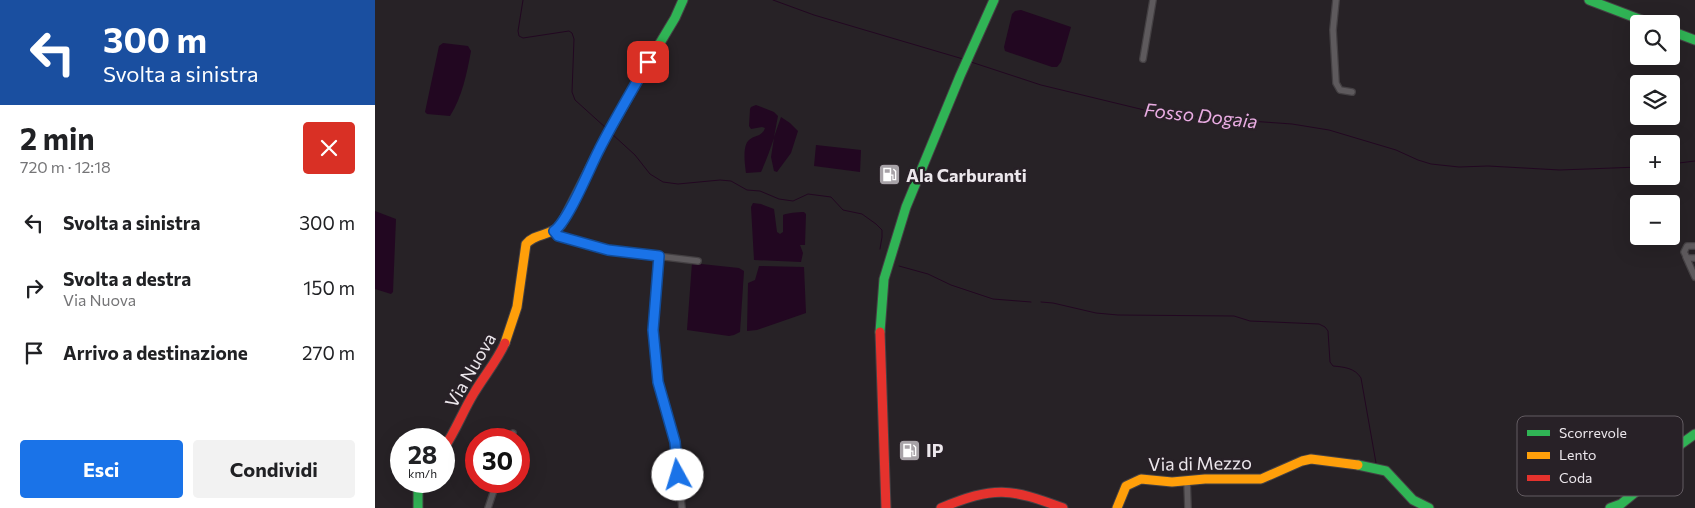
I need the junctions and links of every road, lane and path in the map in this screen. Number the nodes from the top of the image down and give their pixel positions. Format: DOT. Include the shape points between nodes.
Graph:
graph roads {
  1 [pos="683,0"];
  2 [pos="994,0"];
  3 [pos="1153,0"];
  4 [pos="1336,0"];
  5 [pos="1589,0"];
  6 [pos="1630,16"];
  7 [pos="1680,34"];
  8 [pos="1695,40"];
  9 [pos="1143,59"];
  10 [pos="1352,92"];
  11 [pos="554,231"];
  12 [pos="1695,246"];
  13 [pos="659,256"];
  14 [pos="1686,257"];
  15 [pos="1695,258"];
  16 [pos="698,261"];
  17 [pos="1695,276"];
  18 [pos="455,431"];
  19 [pos="1695,434"];
  20 [pos="1683,443"];
  21 [pos="1187,481"];
  22 [pos="417,493"];
  23 [pos="493,493"];
  24 [pos="1631,496"];
  25 [pos="887,507"];
  26 [pos="418,508"];
  27 [pos="489,508"];
  28 [pos="682,508"];
  29 [pos="941,508"];
  30 [pos="1063,508"];
  31 [pos="1117,508"];
  32 [pos="1188,508"];
  33 [pos="1429,508"];
  34 [pos="1610,508"];
  1 -- 11 [label="street" via="609,132 579,193 561,225"];
  2 -- 25 [label="street" via="906,208 884,279 880,335"];
  3 -- 9 [label="street"];
  4 -- 10 [label="street" via="1333,30 1336,83 1340,90"];
  5 -- 6 [label="street"];
  7 -- 8 [label="street"];
  11 -- 13 [label="street" via="558,236 608,250"];
  11 -- 18 [label="street, Via Nuova" via="535,236 526,244 517,308 508,337"];
  12 -- 14 [label="street" via="1686,248"];
  13 -- 16 [label="street"];
  13 -- 28 [label="street" via="653,330 658,382 675,442"];
  14 -- 15 [label="street"];
  14 -- 17 [label="street"];
  19 -- 20 [label="street"];
  21 -- 31 [label="street, Via di Mezzo" via="1134,481 1126,486"];
  21 -- 32 [label="street"];
  21 -- 33 [label="street, Via di Mezzo" via="1261,478 1311,459 1341,461 1386,471 1413,500"];
  22 -- 26 [label="street"];
  23 -- 27 [label="street"];
  24 -- 34 [label="street"];
  29 -- 30 [label="street" via="973,495 998,492 1021,494"];
}
